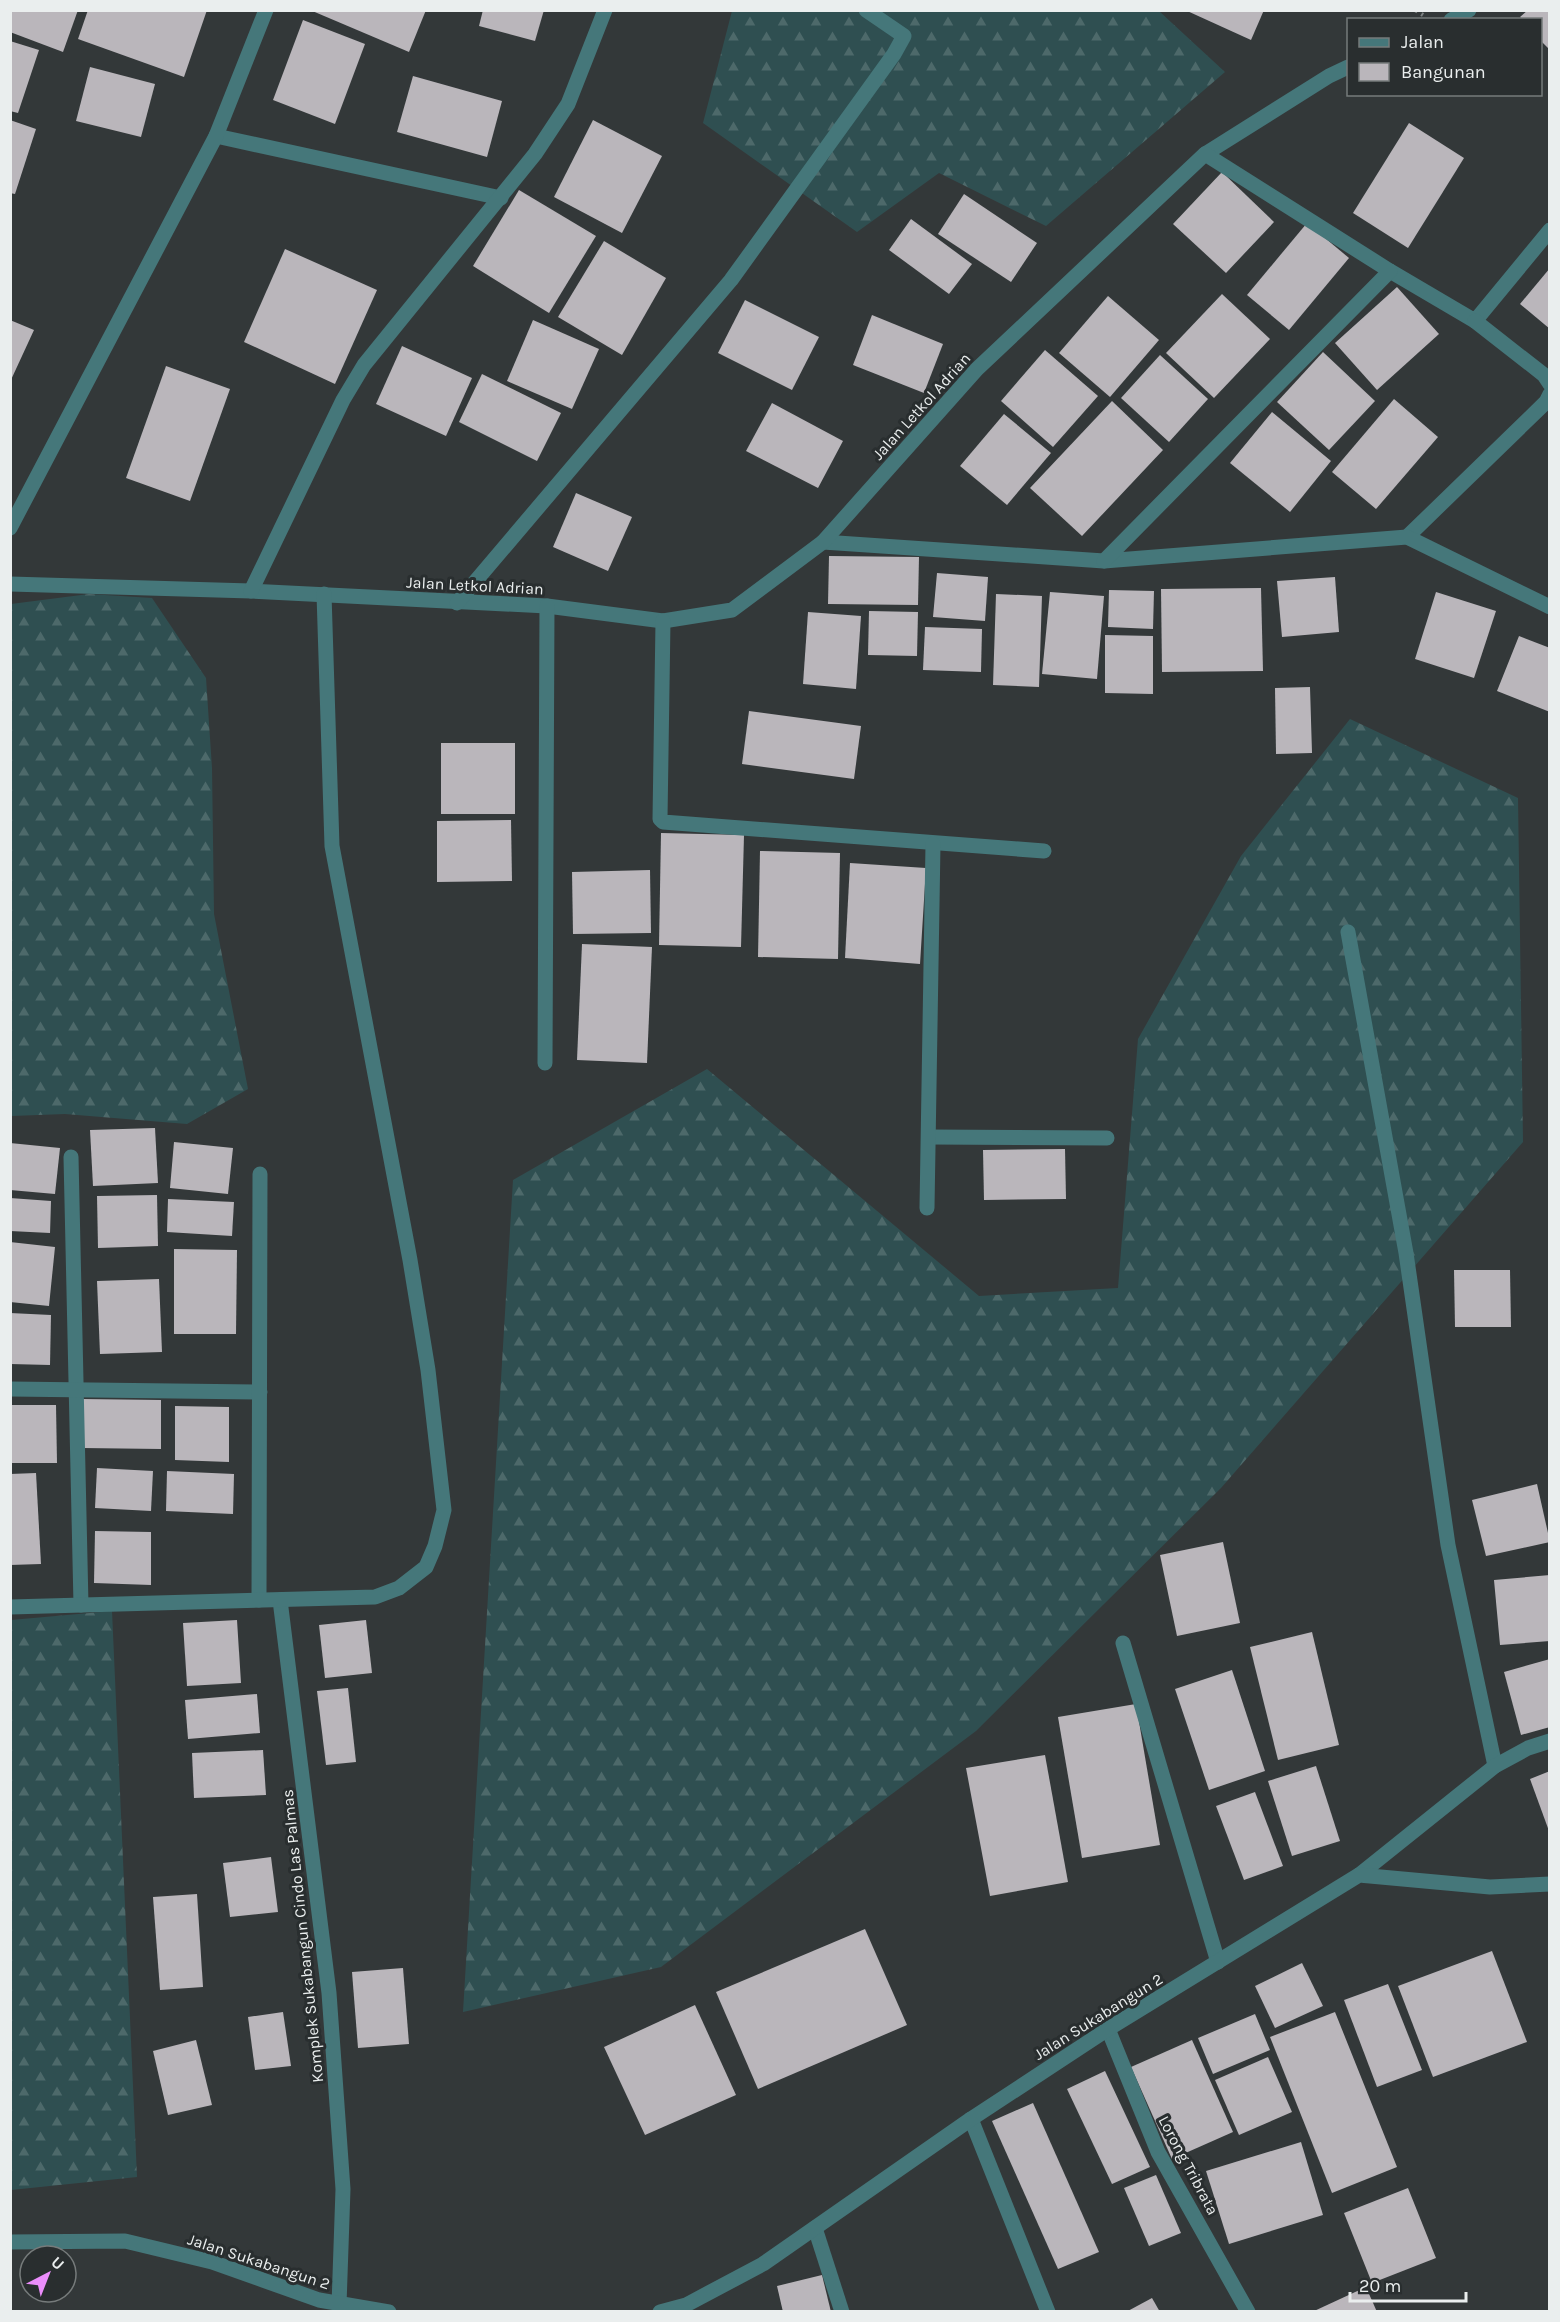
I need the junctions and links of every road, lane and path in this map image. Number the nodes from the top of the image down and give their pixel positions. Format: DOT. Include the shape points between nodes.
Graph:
graph roads {
  1 [pos="266,10"];
  2 [pos="605,10"];
  3 [pos="866,10"];
  4 [pos="1469,10"];
  5 [pos="1455,18"];
  6 [pos="1347,67"];
  7 [pos="216,136"];
  8 [pos="1205,154"];
  9 [pos="501,198"];
  10 [pos="1550,230"];
  11 [pos="1390,271"];
  12 [pos="1475,321"];
  13 [pos="1550,384"];
  14 [pos="1550,394"];
  15 [pos="10,528"];
  16 [pos="1407,537"];
  17 [pos="824,542"];
  18 [pos="1104,561"];
  19 [pos="10,584"];
  20 [pos="251,591"];
  21 [pos="324,594"];
  22 [pos="457,603"];
  23 [pos="547,606"];
  24 [pos="1550,607"];
  25 [pos="663,621"];
  26 [pos="933,844"];
  27 [pos="1044,851"];
  28 [pos="1348,932"];
  29 [pos="545,1063"];
  30 [pos="929,1137"];
  31 [pos="1107,1138"];
  32 [pos="70,1157"];
  33 [pos="260,1174"];
  34 [pos="927,1208"];
  35 [pos="10,1389"];
  36 [pos="76,1390"];
  37 [pos="260,1392"];
  38 [pos="259,1600"];
  39 [pos="280,1600"];
  40 [pos="81,1605"];
  41 [pos="10,1607"];
  42 [pos="1123,1643"];
  43 [pos="1550,1741"];
  44 [pos="1495,1766"];
  45 [pos="1359,1875"];
  46 [pos="1550,1884"];
  47 [pos="1218,1962"];
  48 [pos="1108,2030"];
  49 [pos="971,2119"];
  50 [pos="815,2228"];
  51 [pos="10,2242"];
  52 [pos="339,2305"];
  53 [pos="389,2312"];
  54 [pos="660,2312"];
  55 [pos="842,2312"];
  56 [pos="1048,2312"];
  57 [pos="1248,2312"];
  1 -- 7 [label="street"];
  2 -- 9 [label="street" via="568,104"];
  3 -- 22 [label="street" via="904,36 902,42 731,280"];
  4 -- 5 [label="street"];
  6 -- 8 [label="street, Jalan Letkol Adrian"];
  7 -- 9 [label="street"];
  7 -- 15 [label="street"];
  8 -- 11 [label="street"];
  8 -- 17 [label="street, Jalan Letkol Adrian" via="977,369"];
  9 -- 20 [label="street" via="364,365 343,400"];
  10 -- 12 [label="street"];
  11 -- 12 [label="street"];
  11 -- 18 [label="street"];
  12 -- 13 [label="street" via="1544,375"];
  14 -- 16 [label="street"];
  16 -- 18 [label="street"];
  16 -- 24 [label="street"];
  17 -- 18 [label="street"];
  17 -- 25 [label="street, Jalan Letkol Adrian" via="732,610"];
  19 -- 20 [label="street, Jalan Letkol Adrian"];
  20 -- 21 [label="street, Jalan Letkol Adrian"];
  21 -- 22 [label="street, Jalan Letkol Adrian"];
  21 -- 39 [label="street" via="333,846 410,1260 428,1370 444,1510 426,1567 399,1588 375,1597"];
  22 -- 23 [label="street, Jalan Letkol Adrian"];
  23 -- 25 [label="street, Jalan Letkol Adrian"];
  23 -- 29 [label="street"];
  25 -- 26 [label="street" via="661,821"];
  26 -- 27 [label="street"];
  26 -- 30 [label="street"];
  28 -- 44 [label="street" via="1406,1253 1448,1545"];
  30 -- 31 [label="street"];
  30 -- 34 [label="street"];
  32 -- 36 [label="street"];
  33 -- 37 [label="street"];
  35 -- 36 [label="street"];
  36 -- 37 [label="street"];
  36 -- 40 [label="street"];
  37 -- 38 [label="street"];
  38 -- 39 [label="street"];
  38 -- 40 [label="street"];
  39 -- 52 [label="street, Komplek Sukabangun Cindo Las Palmas" via="329,1993 343,2189"];
  40 -- 41 [label="street"];
  42 -- 47 [label="street"];
  43 -- 44 [label="street, Jalan Sukabangun 2"];
  44 -- 45 [label="street, Jalan Sukabangun 2"];
  45 -- 46 [label="street" via="1490,1887"];
  45 -- 47 [label="street, Jalan Sukabangun 2"];
  47 -- 48 [label="street, Jalan Sukabangun 2"];
  48 -- 49 [label="street, Jalan Sukabangun 2"];
  48 -- 57 [label="street, Lorong Tribrata" via="1158,2152"];
  49 -- 50 [label="street, Jalan Sukabangun 2"];
  49 -- 56 [label="street"];
  50 -- 54 [label="street, Jalan Sukabangun 2" via="753,2269 686,2305"];
  50 -- 55 [label="street"];
  51 -- 52 [label="street, Jalan Sukabangun 2" via="125,2241 212,2262"];
  52 -- 53 [label="street, Jalan Sukabangun 2"];
}
